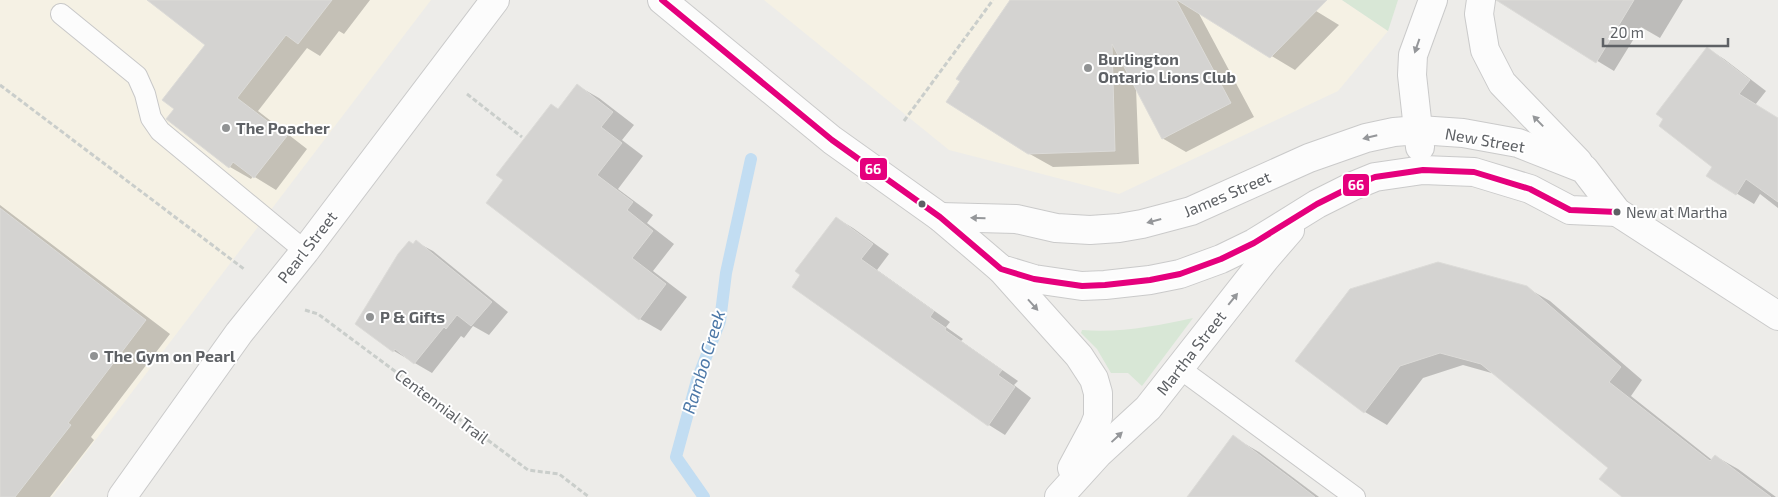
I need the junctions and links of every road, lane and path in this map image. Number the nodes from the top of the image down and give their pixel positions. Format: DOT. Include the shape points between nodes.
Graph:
graph roads {
  1 [pos="495,0"];
  2 [pos="662,0"];
  3 [pos="993,0"];
  4 [pos="1433,0"];
  5 [pos="1481,0"];
  6 [pos="61,14"];
  7 [pos="439,73"];
  8 [pos="0,85"];
  9 [pos="904,121"];
  10 [pos="1418,130"];
  11 [pos="522,137"];
  12 [pos="1584,169"];
  13 [pos="1423,170"];
  14 [pos="1317,204"];
  15 [pos="1617,212"];
  16 [pos="940,217"];
  17 [pos="305,251"];
  18 [pos="245,269"];
  19 [pos="1001,269"];
  20 [pos="304,309"];
  21 [pos="1778,316"];
  22 [pos="1179,368"];
  23 [pos="122,497"];
  24 [pos="589,497"];
  25 [pos="1058,497"];
  26 [pos="1355,497"];
  1 -- 7 [label="main road, Pearl Street"];
  2 -- 16 [label="main road" via="832,140"];
  3 -- 9 [label="path"];
  4 -- 10 [label="main road, one-way" via="1413,55"];
  12 -- 5 [label="main road, one-way" via="1502,83 1485,50 1479,14"];
  6 -- 17 [label="lane" via="137,76 150,118 160,131"];
  7 -- 11 [label="path"];
  7 -- 17 [label="main road, Pearl Street"];
  8 -- 18 [label="path"];
  10 -- 12 [label="main road, New Street" via="1463,133 1518,143"];
  10 -- 13 [label="main road"];
  10 -- 16 [label="main road, James Street, one-way" via="1366,138 1309,158 1191,211 1142,224 1090,230 1056,228 1016,219"];
  12 -- 15 [label="main road"];
  13 -- 14 [label="main road" via="1375,177"];
  13 -- 15 [label="main road, New Street" via="1474,172 1530,189 1570,210"];
  14 -- 19 [label="main road" via="1254,243 1180,274 1082,286"];
  22 -- 14 [label="main road, Martha Street, one-way" via="1264,259"];
  15 -- 21 [label="main road"];
  16 -- 19 [label="main road"];
  17 -- 23 [label="main road, Pearl Street" via="238,333"];
  19 -- 25 [label="main road, one-way" via="1079,356 1094,379 1098,393 1098,417"];
  20 -- 24 [label="path, Centennial Trail" via="318,314 528,470 559,474"];
  25 -- 22 [label="main road, Martha Street, one-way" via="1148,408"];
  22 -- 26 [label="lane"];
}
